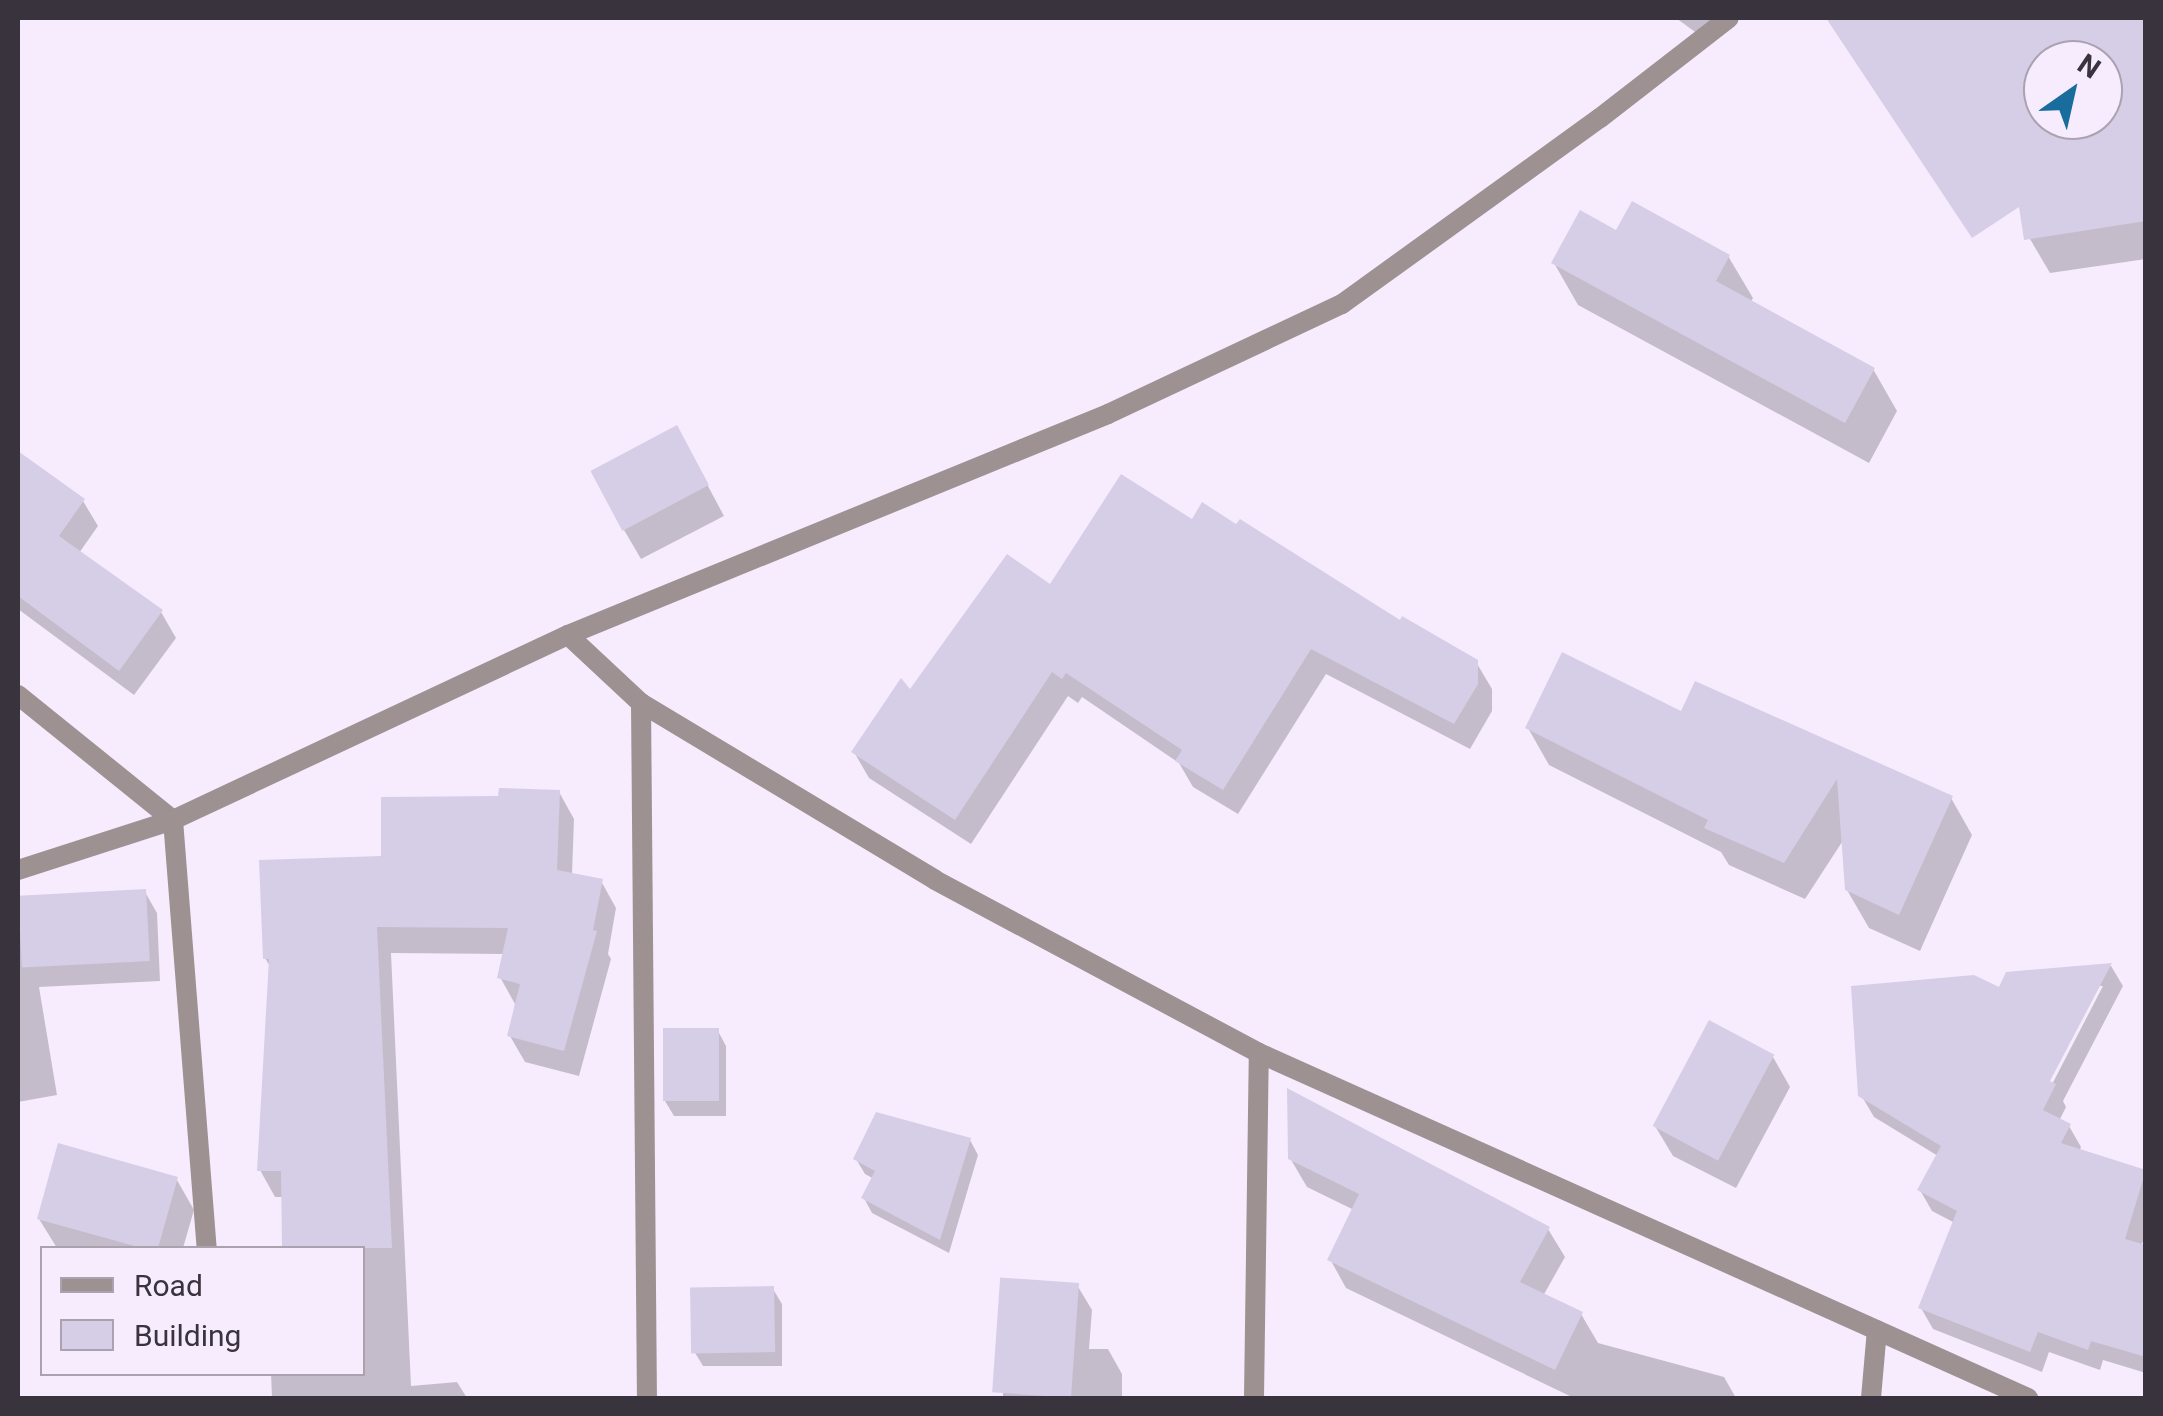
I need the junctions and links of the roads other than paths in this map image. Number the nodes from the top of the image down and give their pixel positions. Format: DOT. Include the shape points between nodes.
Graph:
graph roads {
  1 [pos="1729,18"];
  2 [pos="568,635"];
  3 [pos="18,694"];
  4 [pos="640,703"];
  5 [pos="173,820"];
  6 [pos="18,870"];
  7 [pos="1260,1053"];
  8 [pos="207,1246"];
  9 [pos="1876,1330"];
  10 [pos="647,1398"];
  11 [pos="1254,1398"];
  12 [pos="1871,1398"];
  13 [pos="2028,1398"];
  1 -- 2 [label="street" via="1342,304 1108,414"];
  2 -- 4 [label="street"];
  2 -- 5 [label="street"];
  3 -- 5 [label="street"];
  4 -- 7 [label="street" via="935,880"];
  4 -- 10 [label="street"];
  5 -- 6 [label="street"];
  5 -- 8 [label="street"];
  7 -- 9 [label="street"];
  7 -- 11 [label="street"];
  9 -- 12 [label="street"];
  9 -- 13 [label="street"];
}
